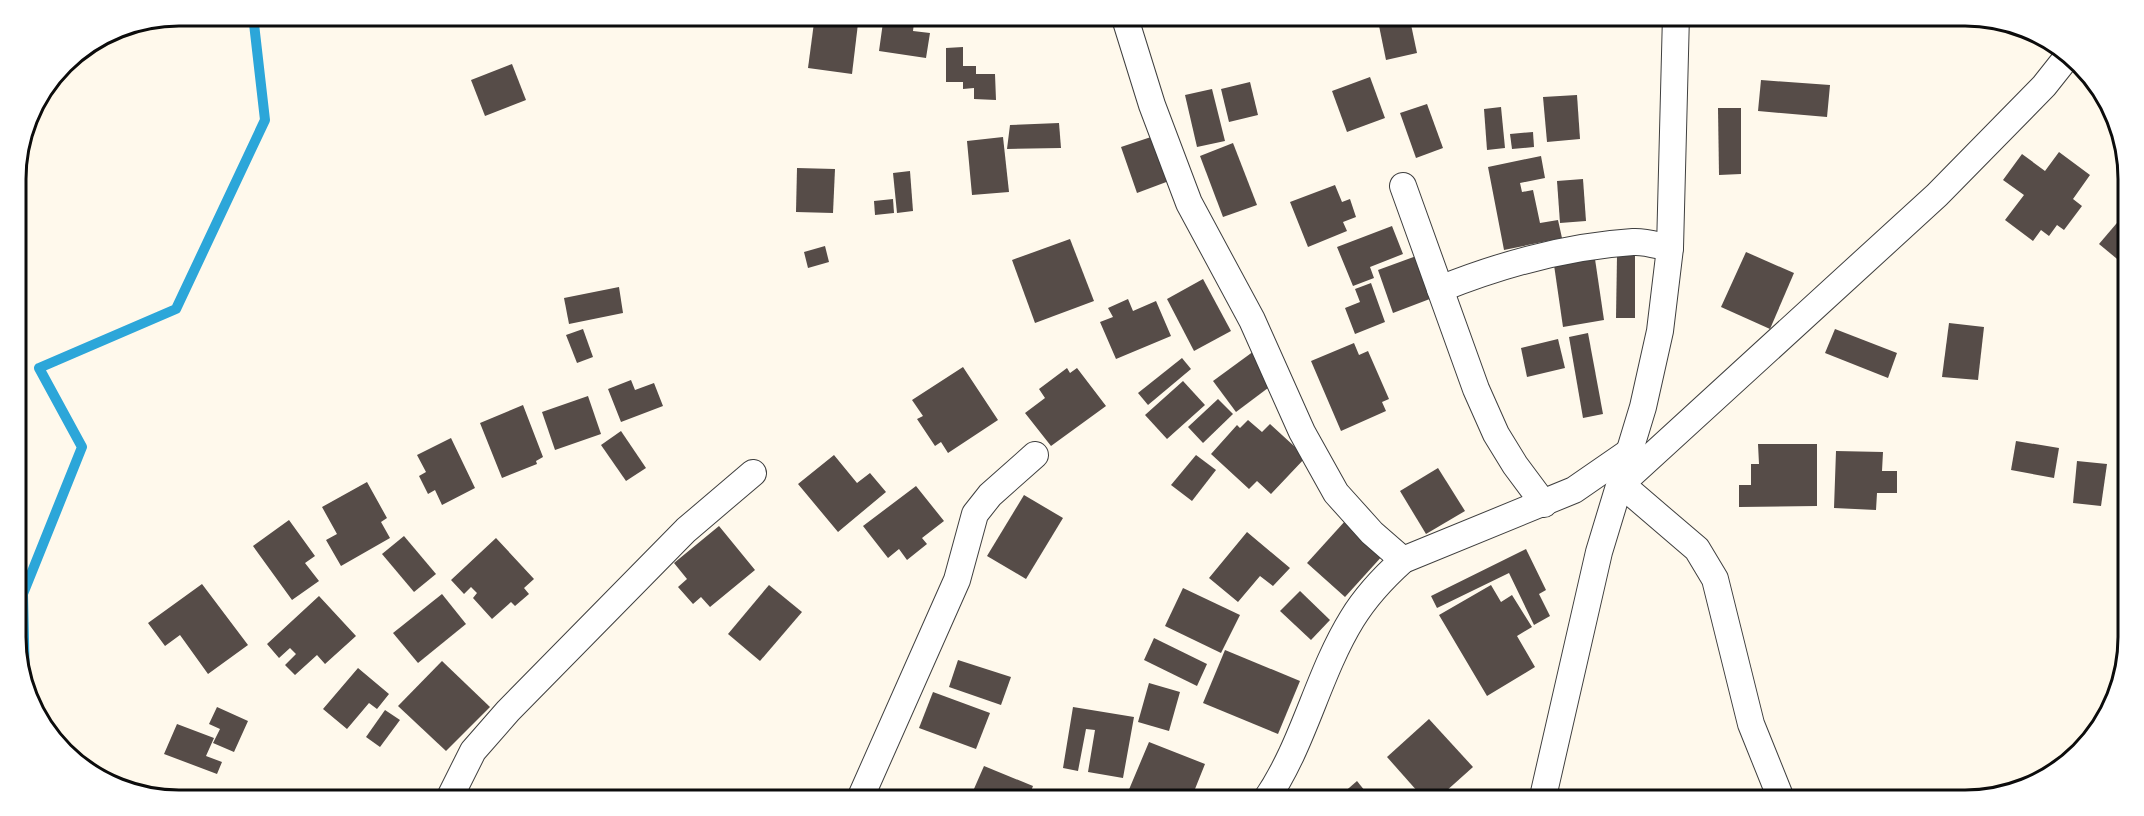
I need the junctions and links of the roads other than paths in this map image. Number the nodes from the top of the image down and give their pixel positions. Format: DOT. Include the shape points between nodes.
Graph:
graph roads {
  1 [pos="1127,26"];
  2 [pos="1676,26"];
  3 [pos="2064,61"];
  4 [pos="1403,186"];
  5 [pos="1670,248"];
  6 [pos="1440,289"];
  7 [pos="1629,452"];
  8 [pos="1035,455"];
  9 [pos="753,473"];
  10 [pos="1621,484"];
  11 [pos="1544,504"];
  12 [pos="1403,560"];
  13 [pos="454,790"];
  14 [pos="864,790"];
  15 [pos="1272,790"];
  16 [pos="1545,790"];
  17 [pos="1778,790"];
  1 -- 12 [label="street" via="1189,203 1252,320 1302,432 1336,493"];
  2 -- 5 [label="street"];
  3 -- 10 [label="street" via="1937,195"];
  4 -- 6 [label="street"];
  5 -- 6 [label="street" via="1636,242 1578,251 1516,264"];
  5 -- 7 [label="street" via="1660,331"];
  6 -- 11 [label="street" via="1496,434"];
  7 -- 10 [label="street"];
  7 -- 11 [label="street" via="1574,490"];
  8 -- 14 [label="street" via="990,495 975,514 957,580"];
  9 -- 13 [label="street" via="686,530 508,711 473,751"];
  10 -- 16 [label="street" via="1599,552"];
  10 -- 17 [label="street" via="1697,549 1715,579 1752,724"];
  11 -- 12 [label="street"];
  12 -- 15 [label="street" via="1380,580 1352,620"];
}
